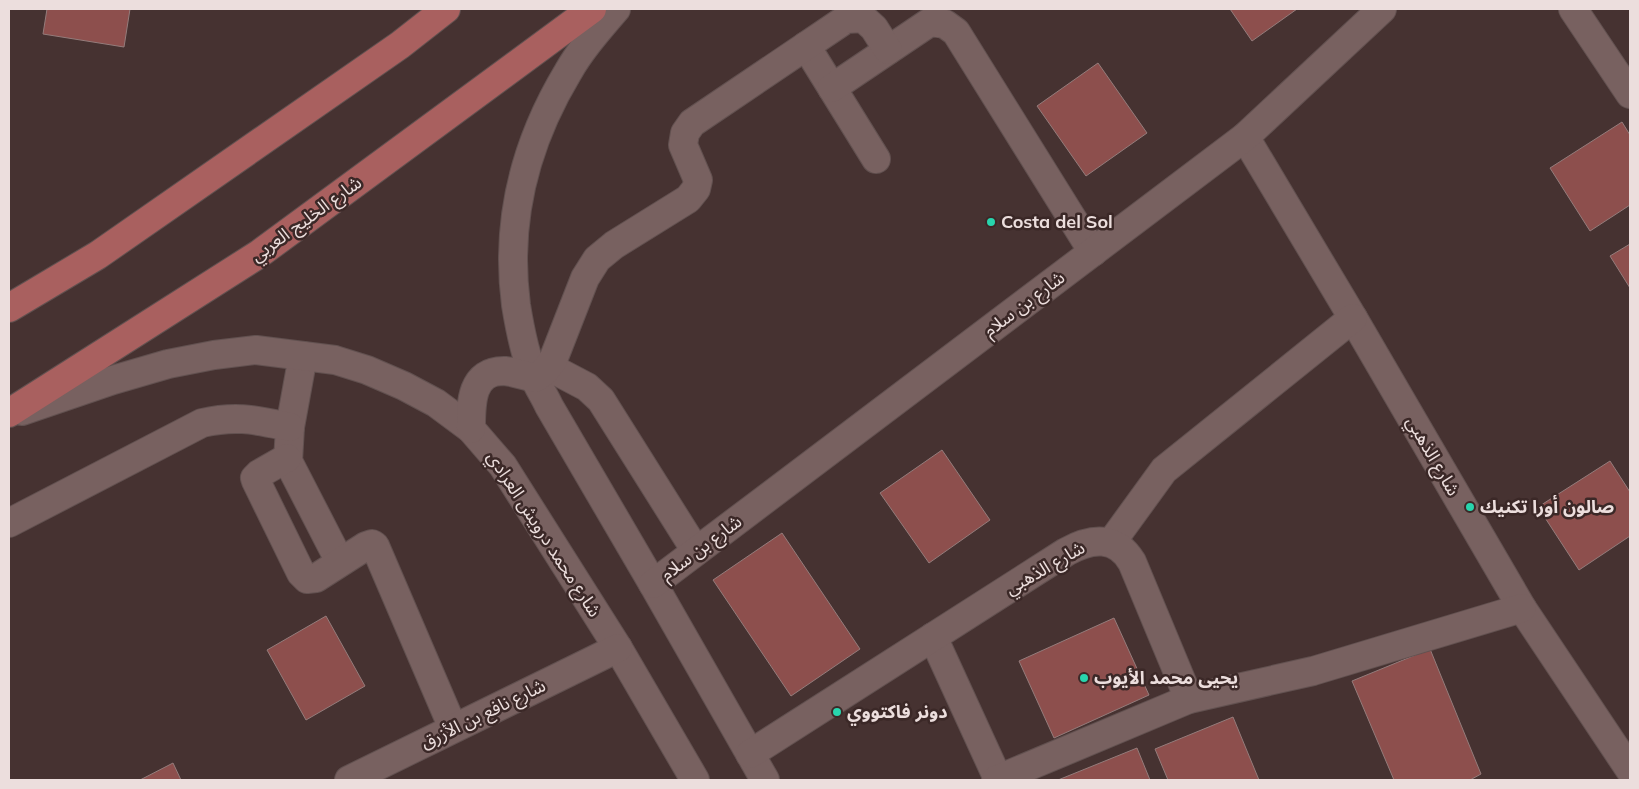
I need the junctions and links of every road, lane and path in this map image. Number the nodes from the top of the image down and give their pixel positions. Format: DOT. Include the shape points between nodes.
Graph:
graph roads {
  1 [pos="446,9"];
  2 [pos="592,9"];
  3 [pos="616,9"];
  4 [pos="1382,9"];
  5 [pos="1573,9"];
  6 [pos="806,46"];
  7 [pos="888,50"];
  8 [pos="832,88"];
  9 [pos="1630,94"];
  10 [pos="1245,137"];
  11 [pos="876,159"];
  12 [pos="1093,252"];
  13 [pos="9,308"];
  14 [pos="1353,318"];
  15 [pos="303,356"];
  16 [pos="542,373"];
  17 [pos="9,414"];
  18 [pos="290,427"];
  19 [pos="471,429"];
  20 [pos="287,458"];
  21 [pos="9,523"];
  22 [pos="1111,543"];
  23 [pos="696,551"];
  24 [pos="340,562"];
  25 [pos="653,584"];
  26 [pos="1522,608"];
  27 [pos="933,636"];
  28 [pos="618,648"];
  29 [pos="642,690"];
  30 [pos="1189,699"];
  31 [pos="453,728"];
  32 [pos="754,769"];
  33 [pos="1630,770"];
  34 [pos="348,780"];
  35 [pos="695,780"];
  36 [pos="710,780"];
  37 [pos="997,780"];
  1 -- 13 [label="main road" via="392,51 98,255"];
  2 -- 17 [label="main road, شارع الخليج العربي" via="258,254"];
  3 -- 16 [label="street" via="568,71 550,105 536,134 519,193 512,258 514,289 526,354"];
  4 -- 10 [label="street, شارع بن سلام"];
  5 -- 9 [label="street"];
  6 -- 7 [label="street" via="846,19 863,18 874,28"];
  6 -- 8 [label="street"];
  6 -- 16 [label="street" via="692,123 685,133 683,146 698,180 696,189 688,199 597,259 585,278 553,360"];
  7 -- 8 [label="street"];
  7 -- 12 [label="street" via="930,22 945,24 956,32"];
  8 -- 11 [label="street"];
  10 -- 12 [label="street, شارع بن سلام"];
  10 -- 14 [label="street, شارع الذهبي"];
  12 -- 23 [label="street, شارع بن سلام"];
  14 -- 22 [label="street" via="1164,470"];
  14 -- 26 [label="street, شارع الذهبي"];
  15 -- 17 [label="street, شارع محمد درويش العرادي" via="256,350 168,364"];
  15 -- 18 [label="street"];
  15 -- 19 [label="street, شارع محمد درويش العرادي" via="334,360 404,386 436,403"];
  16 -- 19 [label="street" via="505,371 484,377 472,394"];
  16 -- 23 [label="street" via="587,387 601,400"];
  16 -- 25 [label="street" via="549,406"];
  18 -- 20 [label="street"];
  18 -- 21 [label="street" via="244,418 202,423"];
  19 -- 28 [label="street, شارع محمد درويش العرادي" via="503,466"];
  20 -- 24 [label="street"];
  20 -- 24 [label="street" via="255,478 301,573 311,579"];
  22 -- 27 [label="street, شارع الذهبي" via="1089,542 1078,546"];
  22 -- 30 [label="street, شارع الذهبي" via="1127,554 1132,562"];
  23 -- 25 [label="street, شارع بن سلام"];
  24 -- 31 [label="street" via="366,546 375,546"];
  25 -- 32 [label="street"];
  26 -- 30 [label="street" via="1313,671"];
  26 -- 33 [label="street, شارع الذهبي"];
  27 -- 32 [label="street, شارع الذهبي"];
  27 -- 37 [label="street"];
  28 -- 29 [label="street, شارع محمد درويش العرادي"];
  28 -- 31 [label="street, شارع نافع بن الأزرق"];
  29 -- 35 [label="street, شارع محمد درويش العرادي"];
  29 -- 36 [label="street" via="671,720"];
  30 -- 37 [label="street"];
  31 -- 34 [label="street, شارع نافع بن الأزرق"];
}
